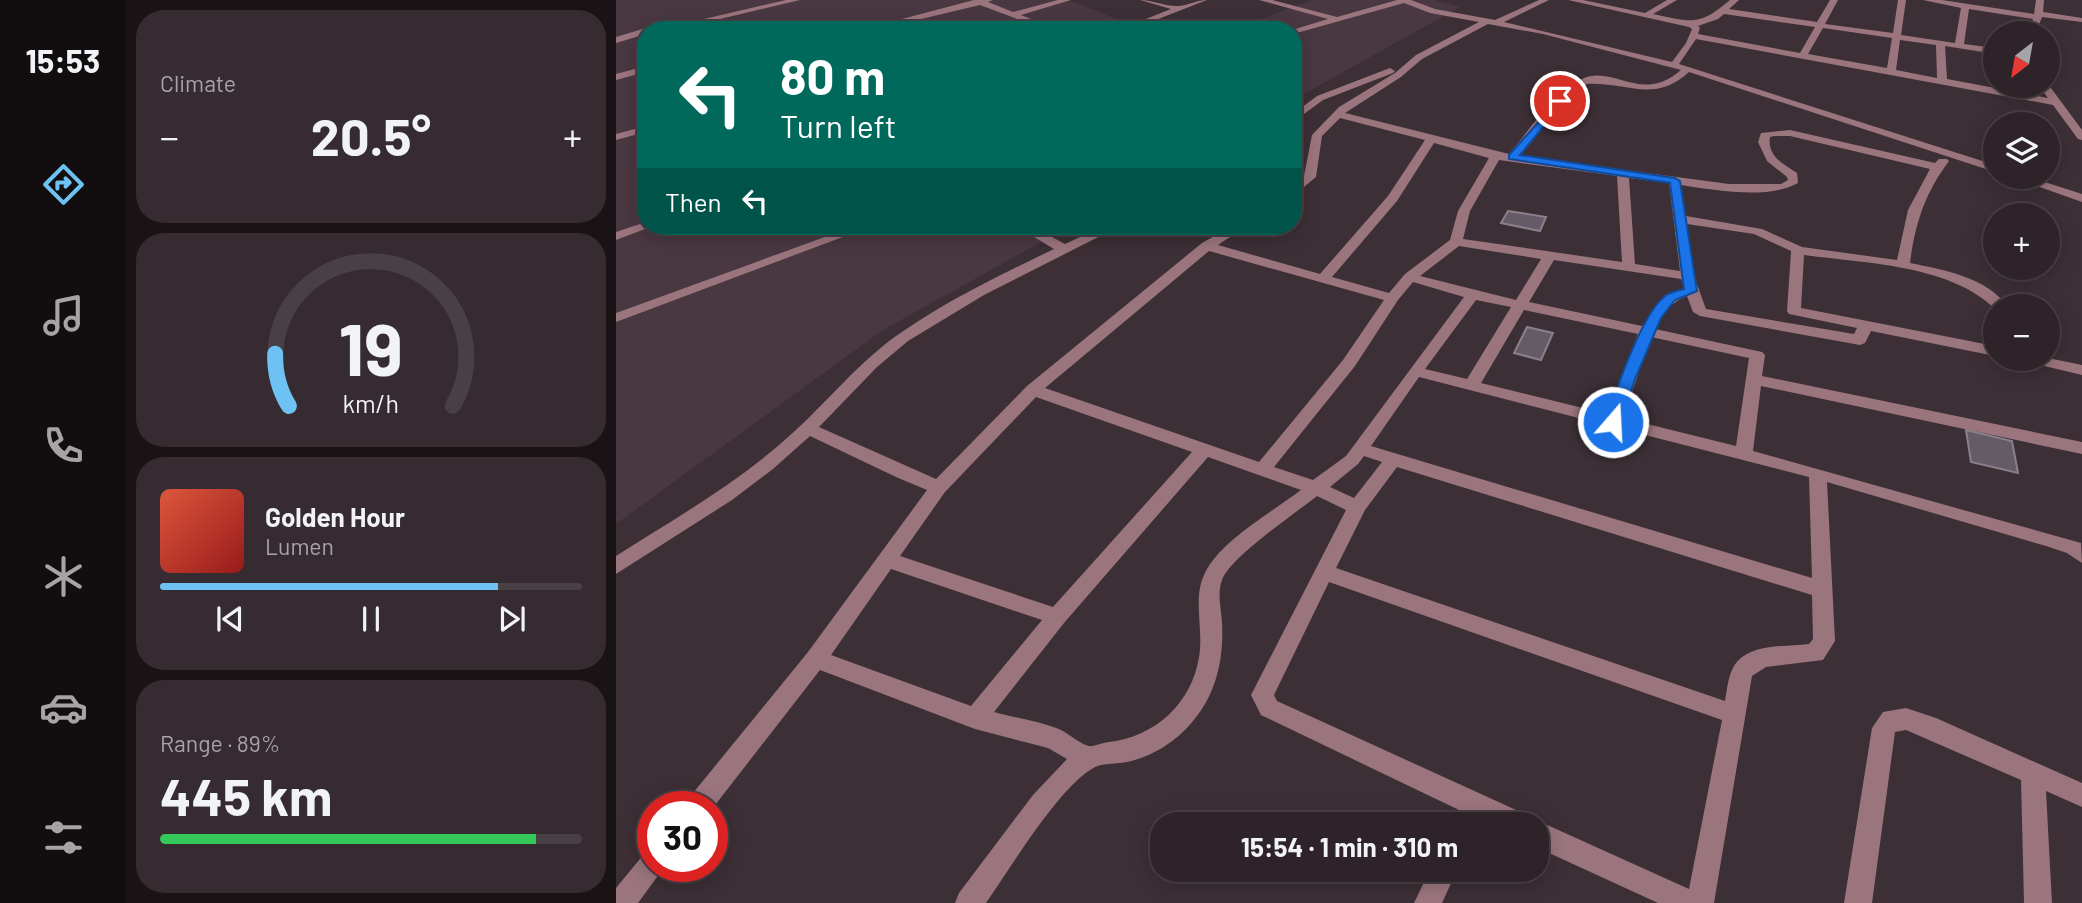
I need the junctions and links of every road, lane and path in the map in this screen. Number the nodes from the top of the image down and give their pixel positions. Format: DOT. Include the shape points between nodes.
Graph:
graph roads {
  1 [pos="796,0"];
  2 [pos="989,0"];
  3 [pos="1067,0"];
  4 [pos="1144,0"];
  5 [pos="1203,0"];
  6 [pos="1264,0"];
  7 [pos="1284,0"];
  8 [pos="1405,0"];
  9 [pos="1545,0"];
  10 [pos="1572,0"];
  11 [pos="1673,0"];
  12 [pos="1735,0"];
  13 [pos="1834,0"];
  14 [pos="1902,0"];
  15 [pos="1927,0"];
  16 [pos="977,1"];
  17 [pos="1273,3"];
  18 [pos="1965,6"];
  19 [pos="1181,9"];
  20 [pos="2039,9"];
  21 [pos="1723,11"];
  22 [pos="2082,12"];
  23 [pos="1648,14"];
  24 [pos="1014,15"];
  25 [pos="1336,19"];
  26 [pos="2082,20"];
  27 [pos="709,21"];
  28 [pos="899,21"];
  29 [pos="1030,21"];
  30 [pos="1147,21"];
  31 [pos="1491,23"];
  32 [pos="1820,26"];
  33 [pos="1302,29"];
  34 [pos="1693,31"];
  35 [pos="637,34"];
  36 [pos="1896,37"];
  37 [pos="616,40"];
  38 [pos="1940,43"];
  39 [pos="1959,46"];
  40 [pos="1983,49"];
  41 [pos="1804,54"];
  42 [pos="1410,63"];
  43 [pos="1674,65"];
  44 [pos="1688,69"];
  45 [pos="637,71"];
  46 [pos="1891,71"];
  47 [pos="616,76"];
  48 [pos="1942,80"];
  49 [pos="2052,98"];
  50 [pos="2055,102"];
  51 [pos="1302,107"];
  52 [pos="1338,114"];
  53 [pos="2064,114"];
  54 [pos="2082,116"];
  55 [pos="637,131"];
  56 [pos="617,136"];
  57 [pos="2082,137"];
  58 [pos="1431,139"];
  59 [pos="1949,154"];
  60 [pos="1496,156"];
  61 [pos="1513,157"];
  62 [pos="1983,165"];
  63 [pos="1937,167"];
  64 [pos="1623,173"];
  65 [pos="1675,181"];
  66 [pos="1302,185"];
  67 [pos="2055,189"];
  68 [pos="2082,198"];
  69 [pos="1680,219"];
  70 [pos="637,229"];
  71 [pos="842,235"];
  72 [pos="1038,235"];
  73 [pos="1094,235"];
  74 [pos="1226,235"];
  75 [pos="616,236"];
  76 [pos="1456,242"];
  77 [pos="1208,246"];
  78 [pos="1064,249"];
  79 [pos="1798,250"];
  80 [pos="1549,257"];
  81 [pos="1903,266"];
  82 [pos="1629,270"];
  83 [pos="1410,277"];
  84 [pos="1324,278"];
  85 [pos="1689,283"];
  86 [pos="1987,294"];
  87 [pos="1473,295"];
  88 [pos="1392,298"];
  89 [pos="1521,304"];
  90 [pos="616,318"];
  91 [pos="1865,325"];
  92 [pos="1647,331"];
  93 [pos="1983,349"];
  94 [pos="2060,365"];
  95 [pos="2082,370"];
  96 [pos="1415,371"];
  97 [pos="1753,379"];
  98 [pos="1472,385"];
  99 [pos="1033,390"];
  100 [pos="1613,422"];
  101 [pos="808,428"];
  102 [pos="2082,447"];
  103 [pos="1360,449"];
  104 [pos="1204,450"];
  105 [pos="1744,454"];
  106 [pos="1393,460"];
  107 [pos="1262,470"];
  108 [pos="1818,473"];
  109 [pos="939,487"];
  110 [pos="1318,489"];
  111 [pos="1357,507"];
  112 [pos="2082,555"];
  113 [pos="888,560"];
  114 [pos="616,566"];
  115 [pos="1324,572"];
  116 [pos="1824,590"];
  117 [pos="1057,617"];
  118 [pos="816,659"];
  119 [pos="1734,714"];
  120 [pos="975,718"];
  121 [pos="1088,758"];
  122 [pos="2032,772"];
  123 [pos="711,791"];
  124 [pos="2082,795"];
  125 [pos="1466,812"];
  126 [pos="1549,839"];
  127 [pos="638,882"];
  128 [pos="1438,882"];
  129 [pos="621,903"];
  130 [pos="970,903"];
  131 [pos="1428,903"];
  132 [pos="1689,903"];
  133 [pos="1700,903"];
  134 [pos="1858,903"];
  135 [pos="2038,903"];
  1 -- 27 [label="street"];
  2 -- 16 [label="street"];
  3 -- 24 [label="street"];
  4 -- 19 [label="street"];
  5 -- 19 [label="street"];
  6 -- 17 [label="street"];
  7 -- 17 [label="street"];
  8 -- 25 [label="street"];
  8 -- 31 [label="street" via="1433,12"];
  9 -- 31 [label="street"];
  10 -- 23 [label="street"];
  11 -- 23 [label="street"];
  12 -- 21 [label="street"];
  13 -- 32 [label="street"];
  14 -- 36 [label="street"];
  15 -- 18 [label="street"];
  16 -- 24 [label="street"];
  16 -- 28 [label="street"];
  17 -- 25 [label="street"];
  18 -- 20 [label="street"];
  18 -- 39 [label="street"];
  19 -- 30 [label="street"];
  20 -- 22 [label="street"];
  20 -- 26 [label="street"];
  21 -- 32 [label="street"];
  21 -- 34 [label="street"];
  23 -- 34 [label="street"];
  24 -- 29 [label="street"];
  25 -- 33 [label="street"];
  31 -- 42 [label="street"];
  31 -- 43 [label="street"];
  32 -- 36 [label="street"];
  32 -- 41 [label="street"];
  34 -- 41 [label="street"];
  34 -- 43 [label="street"];
  35 -- 37 [label="street"];
  36 -- 38 [label="street"];
  36 -- 46 [label="street"];
  38 -- 39 [label="street"];
  38 -- 48 [label="street"];
  39 -- 40 [label="street"];
  41 -- 46 [label="street"];
  42 -- 51 [label="street"];
  42 -- 52 [label="street"];
  43 -- 44 [label="street"];
  44 -- 59 [label="street"];
  44 -- 61 [label="street" via="1671,85 1658,88 1592,80 1577,85"];
  45 -- 47 [label="street"];
  46 -- 48 [label="street"];
  48 -- 50 [label="street"];
  49 -- 50 [label="street"];
  50 -- 53 [label="street"];
  52 -- 58 [label="street"];
  52 -- 66 [label="street" via="1317,135 1310,177"];
  53 -- 54 [label="street"];
  53 -- 57 [label="street"];
  55 -- 56 [label="street"];
  58 -- 60 [label="street"];
  58 -- 84 [label="street" via="1393,198"];
  59 -- 62 [label="street"];
  59 -- 63 [label="street"];
  60 -- 61 [label="street"];
  60 -- 76 [label="street" via="1464,211"];
  61 -- 64 [label="street"];
  63 -- 65 [label="street" via="1774,132 1765,135 1764,151 1793,175 1794,181 1783,187 1729,188"];
  63 -- 81 [label="street" via="1909,222"];
  64 -- 65 [label="street"];
  64 -- 82 [label="street"];
  65 -- 69 [label="street"];
  67 -- 68 [label="street"];
  69 -- 79 [label="street" via="1769,235"];
  69 -- 85 [label="street"];
  70 -- 75 [label="street"];
  71 -- 90 [label="street"];
  72 -- 78 [label="street"];
  73 -- 78 [label="street"];
  74 -- 77 [label="street"];
  76 -- 80 [label="street"];
  76 -- 83 [label="street"];
  77 -- 84 [label="street"];
  77 -- 99 [label="street"];
  78 -- 101 [label="street" via="903,338 859,374"];
  79 -- 81 [label="street"];
  79 -- 91 [label="street" via="1794,311"];
  80 -- 82 [label="street"];
  80 -- 89 [label="street"];
  81 -- 86 [label="street" via="1949,276"];
  82 -- 85 [label="street"];
  83 -- 87 [label="street"];
  83 -- 88 [label="street"];
  84 -- 88 [label="street"];
  85 -- 91 [label="street" via="1700,312 1860,340"];
  85 -- 92 [label="street" via="1671,298"];
  87 -- 89 [label="street"];
  87 -- 96 [label="street"];
  88 -- 107 [label="street" via="1349,363"];
  89 -- 92 [label="street"];
  89 -- 98 [label="street"];
  91 -- 93 [label="street"];
  92 -- 97 [label="street" via="1757,355"];
  92 -- 100 [label="street"];
  94 -- 95 [label="street"];
  96 -- 98 [label="street"];
  96 -- 103 [label="street"];
  97 -- 102 [label="street"];
  97 -- 105 [label="street"];
  98 -- 100 [label="street"];
  99 -- 104 [label="street"];
  99 -- 109 [label="street"];
  100 -- 105 [label="street"];
  101 -- 109 [label="street"];
  101 -- 114 [label="street" via="765,467"];
  103 -- 106 [label="street"];
  103 -- 110 [label="street"];
  104 -- 107 [label="street"];
  104 -- 117 [label="street"];
  105 -- 108 [label="street"];
  106 -- 111 [label="street"];
  106 -- 116 [label="street"];
  107 -- 110 [label="street"];
  108 -- 112 [label="street" via="2050,540"];
  108 -- 116 [label="street"];
  109 -- 113 [label="street"];
  110 -- 111 [label="street"];
  110 -- 121 [label="street" via="1229,555 1213,575 1209,595 1211,663 1203,687 1186,713 1133,750"];
  111 -- 115 [label="street"];
  113 -- 117 [label="street"];
  113 -- 118 [label="street"];
  115 -- 119 [label="street"];
  115 -- 125 [label="street" via="1262,695 1269,708"];
  116 -- 119 [label="street" via="1824,640 1815,653 1769,655 1750,661 1742,672"];
  117 -- 120 [label="street"];
  118 -- 120 [label="street"];
  118 -- 123 [label="street"];
  119 -- 133 [label="street"];
  120 -- 121 [label="street" via="1053,738"];
  121 -- 130 [label="street" via="1041,806"];
  122 -- 124 [label="street"];
  122 -- 134 [label="street" via="1928,726 1891,720 1884,728"];
  122 -- 135 [label="street"];
  126 -- 132 [label="street"];
  127 -- 129 [label="street"];
  128 -- 131 [label="street"];
}
